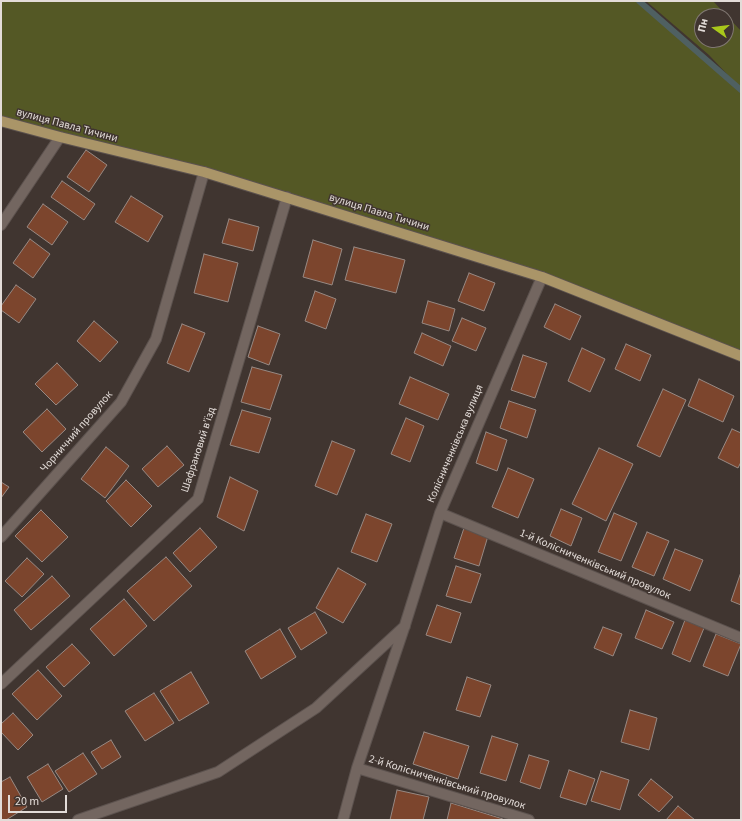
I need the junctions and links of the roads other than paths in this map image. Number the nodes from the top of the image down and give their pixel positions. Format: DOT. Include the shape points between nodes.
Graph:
graph roads {
  1 [pos="1,121"];
  2 [pos="60,138"];
  3 [pos="204,172"];
  4 [pos="287,196"];
  5 [pos="1,225"];
  6 [pos="542,277"];
  7 [pos="741,356"];
  8 [pos="440,513"];
  9 [pos="1,537"];
  10 [pos="405,625"];
  11 [pos="741,638"];
  12 [pos="1,684"];
  13 [pos="357,768"];
  14 [pos="78,820"];
  15 [pos="343,820"];
  16 [pos="529,820"];
  1 -- 2 [label="main road, вулиця Павла Тичини"];
  2 -- 3 [label="main road, вулиця Павла Тичини"];
  2 -- 5 [label="street"];
  3 -- 4 [label="main road, вулиця Павла Тичини"];
  3 -- 9 [label="street, Чорничний провулок" via="156,339 121,402"];
  4 -- 6 [label="main road, вулиця Павла Тичини"];
  4 -- 12 [label="street, Шафрановий в'їзд" via="198,498"];
  6 -- 7 [label="main road, вулиця Павла Тичини"];
  6 -- 8 [label="street, Колісниченківська вулиця"];
  8 -- 10 [label="street, Колісниченківська вулиця"];
  8 -- 11 [label="street, 1-й Колісниченківський провулок"];
  10 -- 13 [label="street, Колісниченківська вулиця"];
  10 -- 14 [label="street, Колісниченківська вулиця" via="316,708 218,772"];
  13 -- 15 [label="street, Колісниченківська вулиця"];
  13 -- 16 [label="street, 2-й Колісниченківський провулок"];
}
